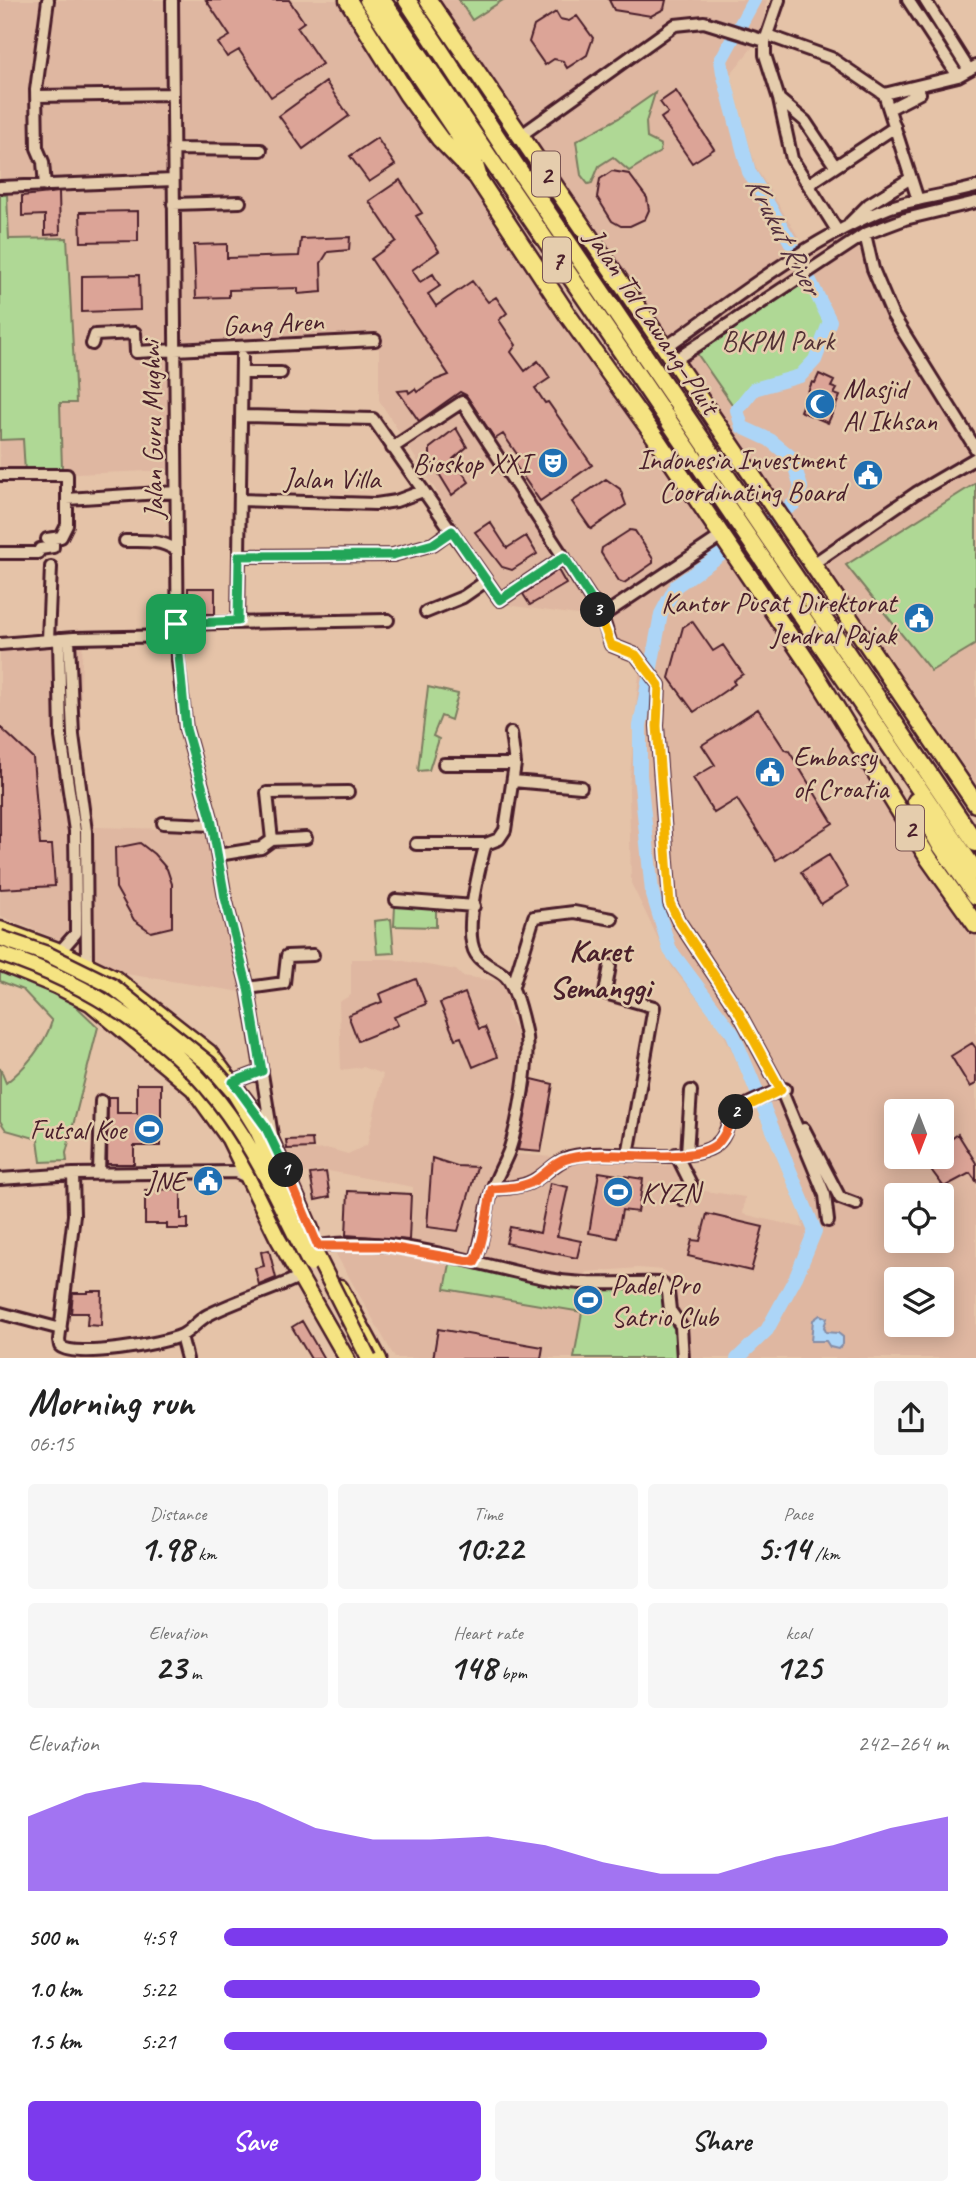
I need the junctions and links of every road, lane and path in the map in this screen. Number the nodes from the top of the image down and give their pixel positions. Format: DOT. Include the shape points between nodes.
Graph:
graph roads {
  1 [pos="48,0"];
  2 [pos="172,0"];
  3 [pos="348,0"];
  4 [pos="368,0"];
  5 [pos="382,0"];
  6 [pos="407,0"];
  7 [pos="428,0"];
  8 [pos="779,0"];
  9 [pos="908,0"];
  10 [pos="925,0"];
  11 [pos="766,38"];
  12 [pos="974,70"];
  13 [pos="958,76"];
  14 [pos="172,94"];
  15 [pos="884,94"];
  16 [pos="36,96"];
  17 [pos="779,99"];
  18 [pos="889,109"];
  19 [pos="895,127"];
  20 [pos="520,136"];
  21 [pos="173,149"];
  22 [pos="261,150"];
  23 [pos="835,166"];
  24 [pos="911,178"];
  25 [pos="173,180"];
  26 [pos="480,181"];
  27 [pos="809,184"];
  28 [pos="45,186"];
  29 [pos="0,187"];
  30 [pos="972,188"];
  31 [pos="918,200"];
  32 [pos="240,202"];
  33 [pos="173,204"];
  34 [pos="975,205"];
  35 [pos="842,230"];
  36 [pos="865,234"];
  37 [pos="717,311"];
  38 [pos="726,324"];
  39 [pos="375,340"];
  40 [pos="92,344"];
  41 [pos="174,351"];
  42 [pos="670,354"];
  43 [pos="242,356"];
  44 [pos="242,373"];
  45 [pos="281,373"];
  46 [pos="241,416"];
  47 [pos="390,444"];
  48 [pos="976,449"];
  49 [pos="976,458"];
  50 [pos="0,475"];
  51 [pos="423,491"];
  52 [pos="176,492"];
  53 [pos="67,499"];
  54 [pos="240,500"];
  55 [pos="452,531"];
  56 [pos="125,541"];
  57 [pos="726,546"];
  58 [pos="176,550"];
  59 [pos="0,553"];
  60 [pos="239,556"];
  61 [pos="564,557"];
  62 [pos="813,564"];
  63 [pos="51,567"];
  64 [pos="486,581"];
  65 [pos="426,612"];
  66 [pos="602,616"];
  67 [pos="388,620"];
  68 [pos="238,621"];
  69 [pos="176,630"];
  70 [pos="59,639"];
  71 [pos="0,644"];
  72 [pos="869,716"];
  73 [pos="511,733"];
  74 [pos="444,764"];
  75 [pos="514,764"];
  76 [pos="513,782"];
  77 [pos="581,787"];
  78 [pos="348,792"];
  79 [pos="976,804"];
  80 [pos="952,808"];
  81 [pos="163,823"];
  82 [pos="212,825"];
  83 [pos="976,832"];
  84 [pos="306,838"];
  85 [pos="272,840"];
  86 [pos="976,843"];
  87 [pos="486,844"];
  88 [pos="416,845"];
  89 [pos="218,855"];
  90 [pos="976,873"];
  91 [pos="976,896"];
  92 [pos="396,900"];
  93 [pos="474,906"];
  94 [pos="612,919"];
  95 [pos="976,925"];
  96 [pos="0,929"];
  97 [pos="81,933"];
  98 [pos="0,938"];
  99 [pos="55,949"];
  100 [pos="0,954"];
  101 [pos="313,955"];
  102 [pos="0,963"];
  103 [pos="87,963"];
  104 [pos="610,966"];
  105 [pos="728,985"];
  106 [pos="513,986"];
  107 [pos="248,988"];
  108 [pos="197,1041"];
  109 [pos="262,1071"];
  110 [pos="175,1072"];
  111 [pos="233,1082"];
  112 [pos="781,1090"];
  113 [pos="691,1091"];
  114 [pos="102,1101"];
  115 [pos="272,1140"];
  116 [pos="237,1153"];
  117 [pos="681,1153"];
  118 [pos="628,1155"];
  119 [pos="223,1172"];
  120 [pos="99,1173"];
  121 [pos="73,1174"];
  122 [pos="0,1178"];
  123 [pos="249,1178"];
  124 [pos="492,1189"];
  125 [pos="683,1200"];
  126 [pos="856,1204"];
  127 [pos="828,1221"];
  128 [pos="318,1246"];
  129 [pos="475,1262"];
  130 [pos="299,1278"];
  131 [pos="0,1313"];
  132 [pos="61,1329"];
  133 [pos="181,1336"];
  134 [pos="72,1355"];
  135 [pos="187,1358"];
  136 [pos="346,1358"];
  137 [pos="358,1358"];
  138 [pos="368,1358"];
  139 [pos="378,1358"];
  140 [pos="683,1358"];
  1 -- 16 [label="street"];
  2 -- 14 [label="street, Jalan Guru Mughni"];
  3 -- 26 [label="highway, 2" via="440,139"];
  4 -- 26 [label="highway" via="472,155"];
  5 -- 72 [label="highway, Jalan Tol Cawang–Pluit / 7"];
  6 -- 80 [label="highway, Jalan Tol Cawang–Pluit / 7"];
  7 -- 20 [label="highway, 2"];
  8 -- 11 [label="street"];
  9 -- 13 [label="street"];
  10 -- 12 [label="street"];
  11 -- 15 [label="street" via="831,58"];
  11 -- 17 [label="street" via="767,63"];
  11 -- 20 [label="street" via="704,22 675,25"];
  12 -- 13 [label="street"];
  12 -- 18 [label="street"];
  13 -- 15 [label="street"];
  14 -- 16 [label="street"];
  14 -- 21 [label="street, Jalan Guru Mughni"];
  15 -- 18 [label="street"];
  16 -- 28 [label="street" via="37,148"];
  17 -- 23 [label="street" via="806,121"];
  17 -- 27 [label="street" via="792,159"];
  18 -- 19 [label="street"];
  19 -- 23 [label="street"];
  19 -- 24 [label="street"];
  20 -- 42 [label="highway, 2"];
  21 -- 22 [label="street"];
  21 -- 25 [label="street, Jalan Guru Mughni"];
  23 -- 27 [label="street"];
  24 -- 31 [label="street"];
  24 -- 35 [label="street" via="869,204"];
  25 -- 28 [label="street"];
  25 -- 33 [label="street, Jalan Guru Mughni"];
  26 -- 57 [label="highway, 2"];
  27 -- 35 [label="street"];
  28 -- 29 [label="street"];
  30 -- 31 [label="street"];
  30 -- 34 [label="street"];
  31 -- 35 [label="street"];
  32 -- 33 [label="street"];
  33 -- 41 [label="street, Jalan Guru Mughni"];
  34 -- 36 [label="street" via="905,219"];
  35 -- 37 [label="street"];
  36 -- 38 [label="street"];
  36 -- 48 [label="street" via="873,269 892,314"];
  37 -- 38 [label="street"];
  37 -- 42 [label="street"];
  38 -- 42 [label="street"];
  39 -- 41 [label="street, Gang Aren"];
  40 -- 41 [label="street, Gang Aren" via="95,335 135,333 136,352"];
  41 -- 52 [label="street, Jalan Guru Mughni"];
  42 -- 62 [label="highway, 2"];
  43 -- 44 [label="street"];
  44 -- 45 [label="street"];
  44 -- 46 [label="street"];
  46 -- 47 [label="street" via="373,419"];
  46 -- 54 [label="street"];
  47 -- 51 [label="street"];
  47 -- 61 [label="street" via="462,401"];
  49 -- 62 [label="street"];
  50 -- 53 [label="street" via="67,475"];
  51 -- 54 [label="street, Jalan Villa" via="376,504"];
  51 -- 55 [label="street"];
  52 -- 53 [label="street"];
  52 -- 58 [label="street, Jalan Guru Mughni"];
  53 -- 59 [label="street" via="66,529 61,537 50,539 53,547 38,553"];
  54 -- 60 [label="street"];
  55 -- 60 [label="street" via="433,544 393,555"];
  55 -- 64 [label="street"];
  56 -- 58 [label="street" via="154,541"];
  57 -- 66 [label="street"];
  57 -- 95 [label="highway, 2" via="850,727 929,859"];
  58 -- 69 [label="street, Jalan Guru Mughni"];
  60 -- 68 [label="street"];
  61 -- 64 [label="street" via="500,600"];
  61 -- 66 [label="street"];
  62 -- 79 [label="highway, 2"];
  63 -- 70 [label="street"];
  64 -- 65 [label="street" via="463,597"];
  66 -- 112 [label="street" via="611,645 636,655 659,685 657,726 670,903"];
  67 -- 68 [label="street"];
  68 -- 69 [label="street"];
  69 -- 70 [label="street"];
  69 -- 82 [label="street, Jalan Guru Mughni" via="186,729"];
  70 -- 71 [label="street"];
  70 -- 97 [label="street" via="67,736 86,831"];
  72 -- 90 [label="highway, Jalan Tol Cawang–Pluit / 7"];
  72 -- 91 [label="highway" via="939,842"];
  73 -- 75 [label="street"];
  74 -- 75 [label="street"];
  75 -- 76 [label="street"];
  76 -- 77 [label="street"];
  76 -- 87 [label="street" via="505,830 499,839"];
  78 -- 85 [label="street" via="267,793"];
  80 -- 83 [label="highway"];
  80 -- 86 [label="highway, Jalan Tol Cawang–Pluit / 7"];
  81 -- 82 [label="street"];
  82 -- 89 [label="street, Jalan Guru Mughni"];
  84 -- 85 [label="street"];
  85 -- 89 [label="street" via="261,848"];
  87 -- 88 [label="street"];
  87 -- 93 [label="street"];
  89 -- 107 [label="street, Jalan Guru Mughni"];
  92 -- 93 [label="street"];
  93 -- 106 [label="street" via="471,938 476,955"];
  94 -- 106 [label="street" via="574,912 534,917"];
  96 -- 99 [label="main road"];
  97 -- 99 [label="street" via="62,949"];
  97 -- 103 [label="street"];
  98 -- 138 [label="main road, bridge" via="59,959 112,986 209,1064 256,1128"];
  99 -- 103 [label="main road"];
  100 -- 137 [label="main road, bridge" via="98,996 170,1051 208,1088 255,1156"];
  101 -- 107 [label="street" via="287,956 284,983"];
  102 -- 110 [label="main road" via="90,1003"];
  103 -- 108 [label="main road" via="115,978"];
  104 -- 118 [label="street" via="605,993 654,1007"];
  105 -- 112 [label="street"];
  106 -- 124 [label="street" via="527,1051 510,1148"];
  107 -- 109 [label="street, Jalan Guru Mughni"];
  108 -- 110 [label="main road" via="194,1063"];
  108 -- 111 [label="main road"];
  109 -- 111 [label="street"];
  109 -- 115 [label="street, Jalan Guru Mughni"];
  110 -- 116 [label="main road" via="218,1121"];
  111 -- 115 [label="main road"];
  112 -- 117 [label="street" via="731,1118 726,1134 714,1146"];
  112 -- 126 [label="street" via="840,1198"];
  112 -- 127 [label="street" via="825,1195"];
  113 -- 117 [label="street"];
  114 -- 120 [label="street"];
  115 -- 128 [label="main road"];
  116 -- 119 [label="street"];
  116 -- 123 [label="main road"];
  117 -- 118 [label="street"];
  117 -- 125 [label="street" via="691,1184"];
  118 -- 124 [label="street" via="570,1157 529,1184"];
  119 -- 120 [label="street"];
  119 -- 123 [label="street"];
  120 -- 121 [label="street"];
  121 -- 122 [label="street"];
  121 -- 132 [label="street" via="74,1215"];
  123 -- 130 [label="main road"];
  124 -- 129 [label="street" via="485,1235"];
  128 -- 129 [label="street" via="384,1246"];
  128 -- 139 [label="main road"];
  129 -- 140 [label="street" via="582,1283 662,1283 670,1310 681,1326"];
  130 -- 133 [label="street" via="208,1315"];
  130 -- 136 [label="main road"];
  131 -- 132 [label="street"];
  132 -- 134 [label="street" via="60,1346"];
  133 -- 134 [label="street"];
  133 -- 135 [label="street"];
}
